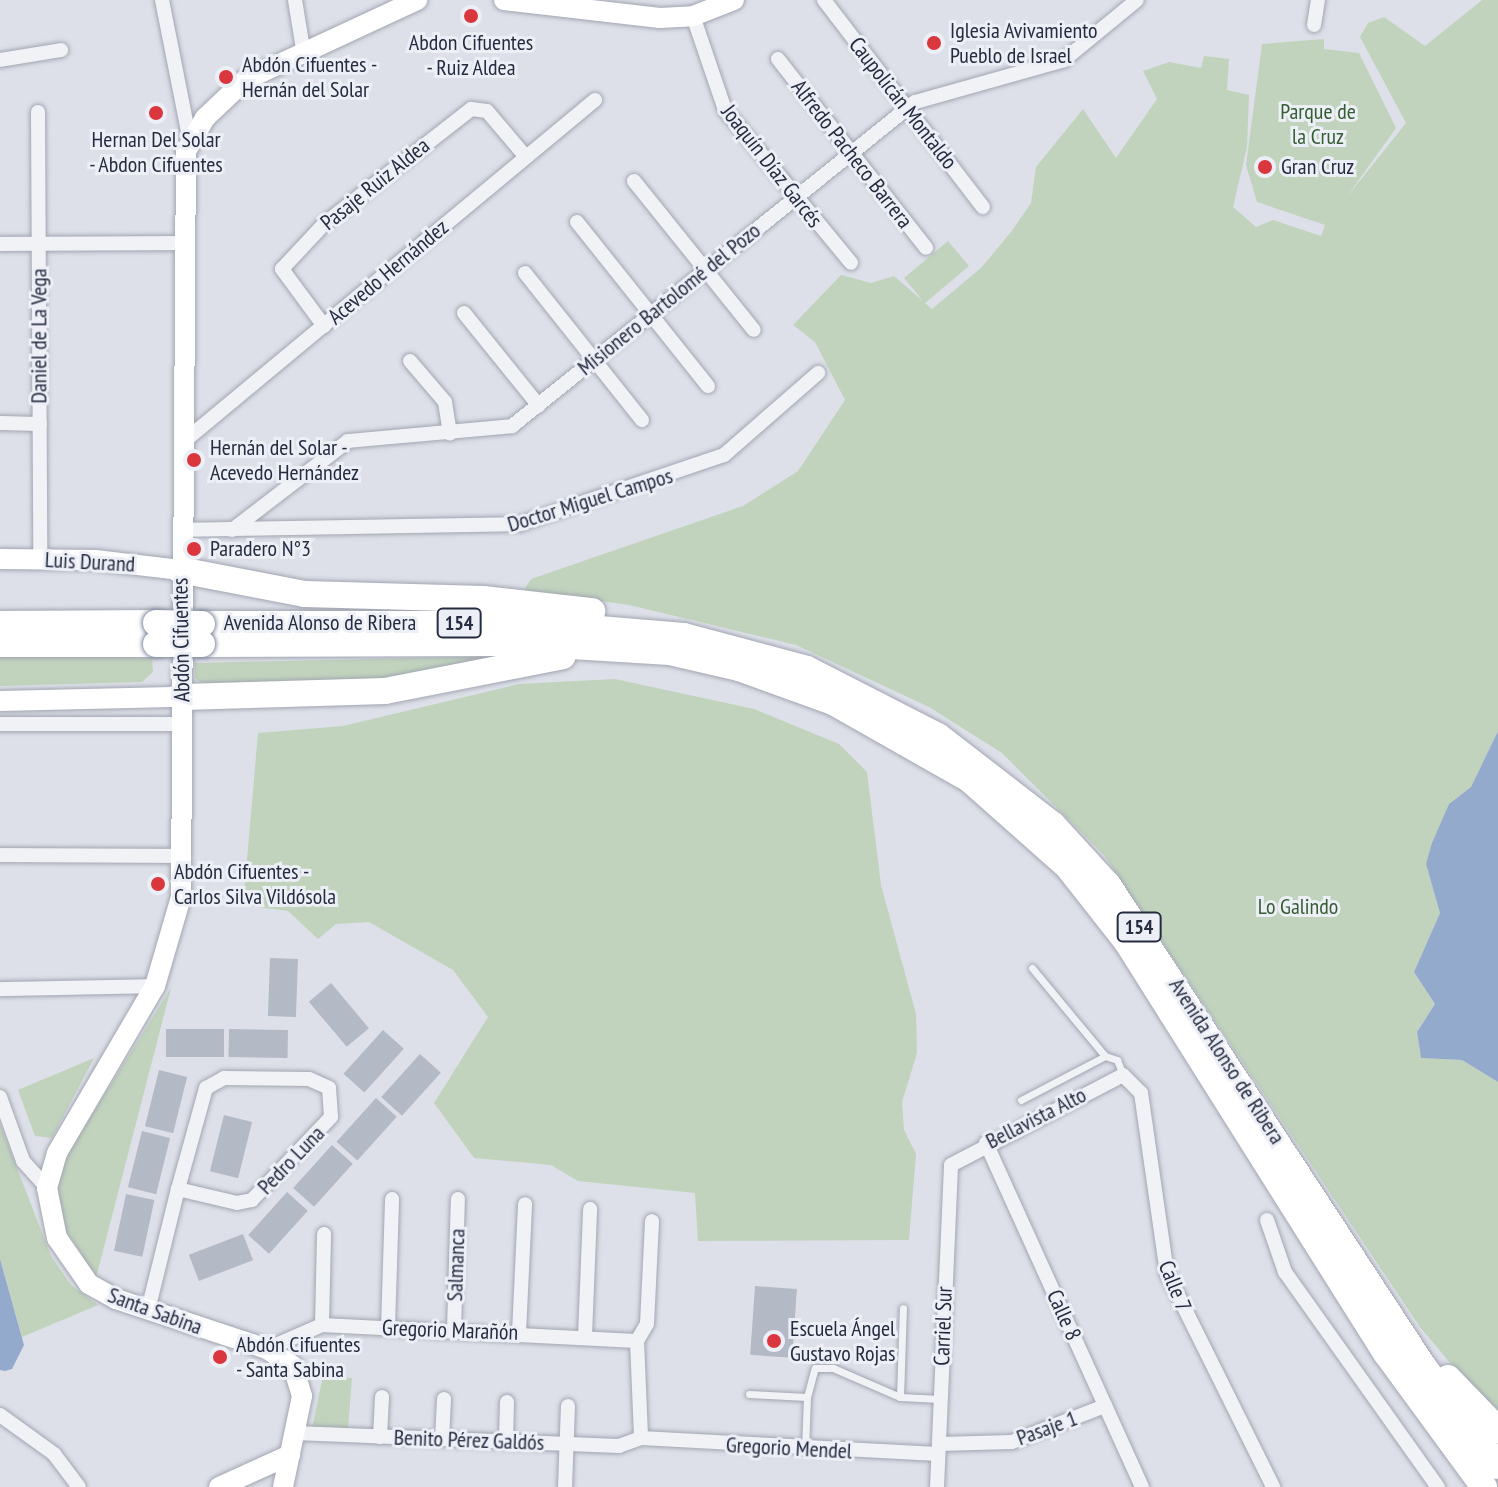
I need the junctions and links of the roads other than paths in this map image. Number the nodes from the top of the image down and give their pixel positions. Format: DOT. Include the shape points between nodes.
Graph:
graph roads {
  1 [pos="162,0"];
  2 [pos="295,0"];
  3 [pos="417,0"];
  4 [pos="504,0"];
  5 [pos="734,0"];
  6 [pos="824,0"];
  7 [pos="1137,0"];
  8 [pos="1318,0"];
  9 [pos="693,16"];
  10 [pos="1314,25"];
  11 [pos="303,49"];
  12 [pos="61,50"];
  13 [pos="778,59"];
  14 [pos="0,60"];
  15 [pos="595,100"];
  16 [pos="907,107"];
  17 [pos="38,112"];
  18 [pos="190,142"];
  19 [pos="851,153"];
  20 [pos="526,157"];
  21 [pos="634,181"];
  22 [pos="795,198"];
  23 [pos="983,207"];
  24 [pos="577,222"];
  25 [pos="183,243"];
  26 [pos="0,244"];
  27 [pos="39,244"];
  28 [pos="926,248"];
  29 [pos="851,263"];
  30 [pos="705,270"];
  31 [pos="525,273"];
  32 [pos="464,313"];
  33 [pos="651,315"];
  34 [pos="324,326"];
  35 [pos="754,330"];
  36 [pos="594,360"];
  37 [pos="410,361"];
  38 [pos="818,373"];
  39 [pos="708,386"];
  40 [pos="539,406"];
  41 [pos="642,420"];
  42 [pos="0,423"];
  43 [pos="40,424"];
  44 [pos="450,434"];
  45 [pos="181,444"];
  46 [pos="180,530"];
  47 [pos="232,530"];
  48 [pos="0,559"];
  49 [pos="40,559"];
  50 [pos="180,570"];
  51 [pos="0,624"];
  52 [pos="156,634"];
  53 [pos="202,634"];
  54 [pos="715,641"];
  55 [pos="0,644"];
  56 [pos="638,648"];
  57 [pos="183,697"];
  58 [pos="0,701"];
  59 [pos="0,724"];
  60 [pos="183,724"];
  61 [pos="0,855"];
  62 [pos="184,856"];
  63 [pos="1032,968"];
  64 [pos="155,986"];
  65 [pos="0,989"];
  66 [pos="1105,1056"];
  67 [pos="1123,1075"];
  68 [pos="0,1097"];
  69 [pos="1021,1100"];
  70 [pos="986,1143"];
  71 [pos="951,1165"];
  72 [pos="47,1188"];
  73 [pos="178,1189"];
  74 [pos="392,1199"];
  75 [pos="458,1199"];
  76 [pos="525,1204"];
  77 [pos="590,1209"];
  78 [pos="1267,1220"];
  79 [pos="652,1221"];
  80 [pos="324,1234"];
  81 [pos="1371,1284"];
  82 [pos="903,1308"];
  83 [pos="148,1310"];
  84 [pos="322,1325"];
  85 [pos="388,1328"];
  86 [pos="454,1330"];
  87 [pos="519,1333"];
  88 [pos="585,1336"];
  89 [pos="637,1341"];
  90 [pos="267,1349"];
  91 [pos="749,1394"];
  92 [pos="382,1397"];
  93 [pos="807,1397"];
  94 [pos="900,1397"];
  95 [pos="444,1399"];
  96 [pos="940,1399"];
  97 [pos="507,1402"];
  98 [pos="568,1406"];
  99 [pos="1105,1406"];
  100 [pos="0,1415"];
  101 [pos="1438,1428"];
  102 [pos="1498,1430"];
  103 [pos="295,1433"];
  104 [pos="380,1437"];
  105 [pos="641,1438"];
  106 [pos="442,1439"];
  107 [pos="506,1442"];
  108 [pos="567,1444"];
  109 [pos="805,1448"];
  110 [pos="938,1449"];
  111 [pos="290,1455"];
  112 [pos="1498,1466"];
  113 [pos="1266,1485"];
  114 [pos="79,1487"];
  115 [pos="219,1487"];
  116 [pos="283,1487"];
  117 [pos="565,1487"];
  118 [pos="937,1487"];
  119 [pos="1142,1487"];
  120 [pos="1438,1487"];
  121 [pos="1469,1487"];
  122 [pos="1484,1487"];
  1 -- 18 [label="street"];
  2 -- 11 [label="street"];
  3 -- 11 [label="street"];
  4 -- 9 [label="street" via="645,18"];
  5 -- 9 [label="street"];
  6 -- 16 [label="street, Caupolicán Montaldo"];
  7 -- 16 [label="street, Misionero Bartolomé del Pozo" via="1064,60 946,89"];
  8 -- 10 [label="street"];
  9 -- 22 [label="street, Joaquín Díaz Garcés" via="725,110"];
  11 -- 18 [label="street" via="234,88"];
  12 -- 14 [label="street"];
  13 -- 19 [label="street, Alfredo Pacheco Barrera"];
  15 -- 20 [label="street, Acevedo Hernández"];
  16 -- 19 [label="street, Misionero Bartolomé del Pozo"];
  16 -- 23 [label="street, Caupolicán Montaldo"];
  17 -- 27 [label="street, Daniel de La Vega"];
  18 -- 25 [label="street, Abdón Cifuentes"];
  19 -- 22 [label="street, Misionero Bartolomé del Pozo"];
  19 -- 28 [label="street, Alfredo Pacheco Barrera"];
  20 -- 34 [label="street, Acevedo Hernández"];
  20 -- 34 [label="street, Pasaje Ruiz Aldea" via="490,114 471,109 324,224 282,269"];
  21 -- 30 [label="street"];
  22 -- 29 [label="street, Joaquín Díaz Garcés"];
  22 -- 30 [label="street, Misionero Bartolomé del Pozo"];
  24 -- 33 [label="street"];
  25 -- 27 [label="street"];
  25 -- 45 [label="street, Abdón Cifuentes"];
  26 -- 27 [label="street"];
  27 -- 43 [label="street, Daniel de La Vega"];
  30 -- 33 [label="street, Misionero Bartolomé del Pozo"];
  30 -- 35 [label="street"];
  31 -- 36 [label="street"];
  32 -- 40 [label="street"];
  33 -- 36 [label="street, Misionero Bartolomé del Pozo"];
  33 -- 39 [label="street"];
  34 -- 45 [label="street, Acevedo Hernández"];
  36 -- 40 [label="street, Misionero Bartolomé del Pozo"];
  36 -- 41 [label="street"];
  37 -- 44 [label="street" via="445,402"];
  38 -- 47 [label="street, Doctor Miguel Campos" via="724,455 520,524"];
  40 -- 44 [label="street, Misionero Bartolomé del Pozo" via="504,430"];
  42 -- 43 [label="street"];
  43 -- 49 [label="street, Daniel de La Vega"];
  44 -- 47 [label="street, Misionero Bartolomé del Pozo" via="338,446"];
  45 -- 46 [label="street, Abdón Cifuentes"];
  46 -- 47 [label="street"];
  46 -- 50 [label="street, Abdón Cifuentes"];
  48 -- 49 [label="street, Luis Durand"];
  49 -- 50 [label="street, Luis Durand"];
  50 -- 54 [label="highway" via="305,594 537,604 628,616"];
  50 -- 57 [label="street, Abdón Cifuentes"];
  51 -- 52 [label="highway, Avenida Alonso de Ribera / 154"];
  52 -- 53 [label="highway, Avenida Alonso de Ribera / 154, bridge"];
  52 -- 55 [label="highway, Avenida Alonso de Ribera / 154"];
  53 -- 54 [label="highway, Avenida Alonso de Ribera / 154" via="539,624"];
  53 -- 56 [label="highway, Avenida Alonso de Ribera / 154"];
  54 -- 81 [label="highway, Avenida Alonso de Ribera / 154" via="807,669 880,702 963,752 1063,835 1144,933"];
  56 -- 57 [label="highway" via="520,663 385,691"];
  56 -- 101 [label="highway, Avenida Alonso de Ribera / 154" via="739,668 862,715 969,779 1044,842 1127,942"];
  57 -- 58 [label="street"];
  57 -- 60 [label="street, Abdón Cifuentes"];
  59 -- 60 [label="street"];
  60 -- 62 [label="street, Abdón Cifuentes"];
  61 -- 62 [label="street"];
  62 -- 64 [label="street, Abdón Cifuentes" via="178,917"];
  63 -- 66 [label="lane"];
  64 -- 65 [label="street"];
  64 -- 72 [label="street, Abdón Cifuentes" via="57,1153"];
  66 -- 67 [label="lane" via="1117,1060"];
  66 -- 69 [label="lane"];
  67 -- 70 [label="street, Bellavista Alto"];
  67 -- 113 [label="street, Calle 7" via="1141,1093 1167,1273"];
  68 -- 72 [label="street" via="23,1161"];
  70 -- 71 [label="street, Bellavista Alto"];
  70 -- 99 [label="street, Calle 8"];
  71 -- 96 [label="street, Carriel Sur"];
  72 -- 83 [label="street, Santa Sabina" via="57,1238 79,1275 100,1292"];
  73 -- 73 [label="street, Pedro Luna" via="211,1083 309,1079 329,1088 331,1117 252,1200 237,1203"];
  73 -- 83 [label="street, Pedro Luna"];
  74 -- 85 [label="street"];
  75 -- 86 [label="street, Salmanca"];
  76 -- 87 [label="street"];
  77 -- 88 [label="street"];
  78 -- 120 [label="street" via="1285,1272"];
  79 -- 89 [label="street" via="647,1324"];
  80 -- 84 [label="street"];
  81 -- 102 [label="highway"];
  81 -- 112 [label="highway, Avenida Alonso de Ribera / 154"];
  82 -- 94 [label="lane"];
  83 -- 90 [label="street, Santa Sabina"];
  84 -- 85 [label="street, Gregorio Marañón"];
  84 -- 90 [label="street, Gregorio Marañón"];
  85 -- 86 [label="street, Gregorio Marañón"];
  86 -- 87 [label="street, Gregorio Marañón"];
  87 -- 88 [label="street, Gregorio Marañón"];
  88 -- 89 [label="street, Gregorio Marañón"];
  89 -- 105 [label="street"];
  90 -- 103 [label="street, Santa Sabina" via="289,1362 301,1382"];
  91 -- 93 [label="lane"];
  92 -- 104 [label="street"];
  93 -- 94 [label="lane" via="815,1368 833,1368"];
  93 -- 109 [label="lane"];
  94 -- 96 [label="lane"];
  95 -- 106 [label="street"];
  96 -- 110 [label="street, Carriel Sur"];
  97 -- 107 [label="street"];
  98 -- 108 [label="street"];
  99 -- 110 [label="street, Pasaje 1" via="1012,1442"];
  99 -- 119 [label="street, Calle 8"];
  100 -- 114 [label="street" via="54,1454"];
  101 -- 121 [label="highway"];
  101 -- 122 [label="highway, Avenida Alonso de Ribera / 154"];
  103 -- 104 [label="street, Benito Pérez Galdós"];
  103 -- 111 [label="street, Santa Sabina"];
  104 -- 106 [label="street, Benito Pérez Galdós"];
  105 -- 108 [label="street, Benito Pérez Galdós" via="623,1446"];
  105 -- 109 [label="street, Gregorio Mendel"];
  106 -- 107 [label="street, Benito Pérez Galdós"];
  107 -- 108 [label="street, Benito Pérez Galdós"];
  108 -- 117 [label="street"];
  109 -- 110 [label="street, Gregorio Mendel"];
  110 -- 118 [label="street, Carriel Sur"];
  111 -- 115 [label="street"];
  111 -- 116 [label="street, Santa Sabina"];
}
